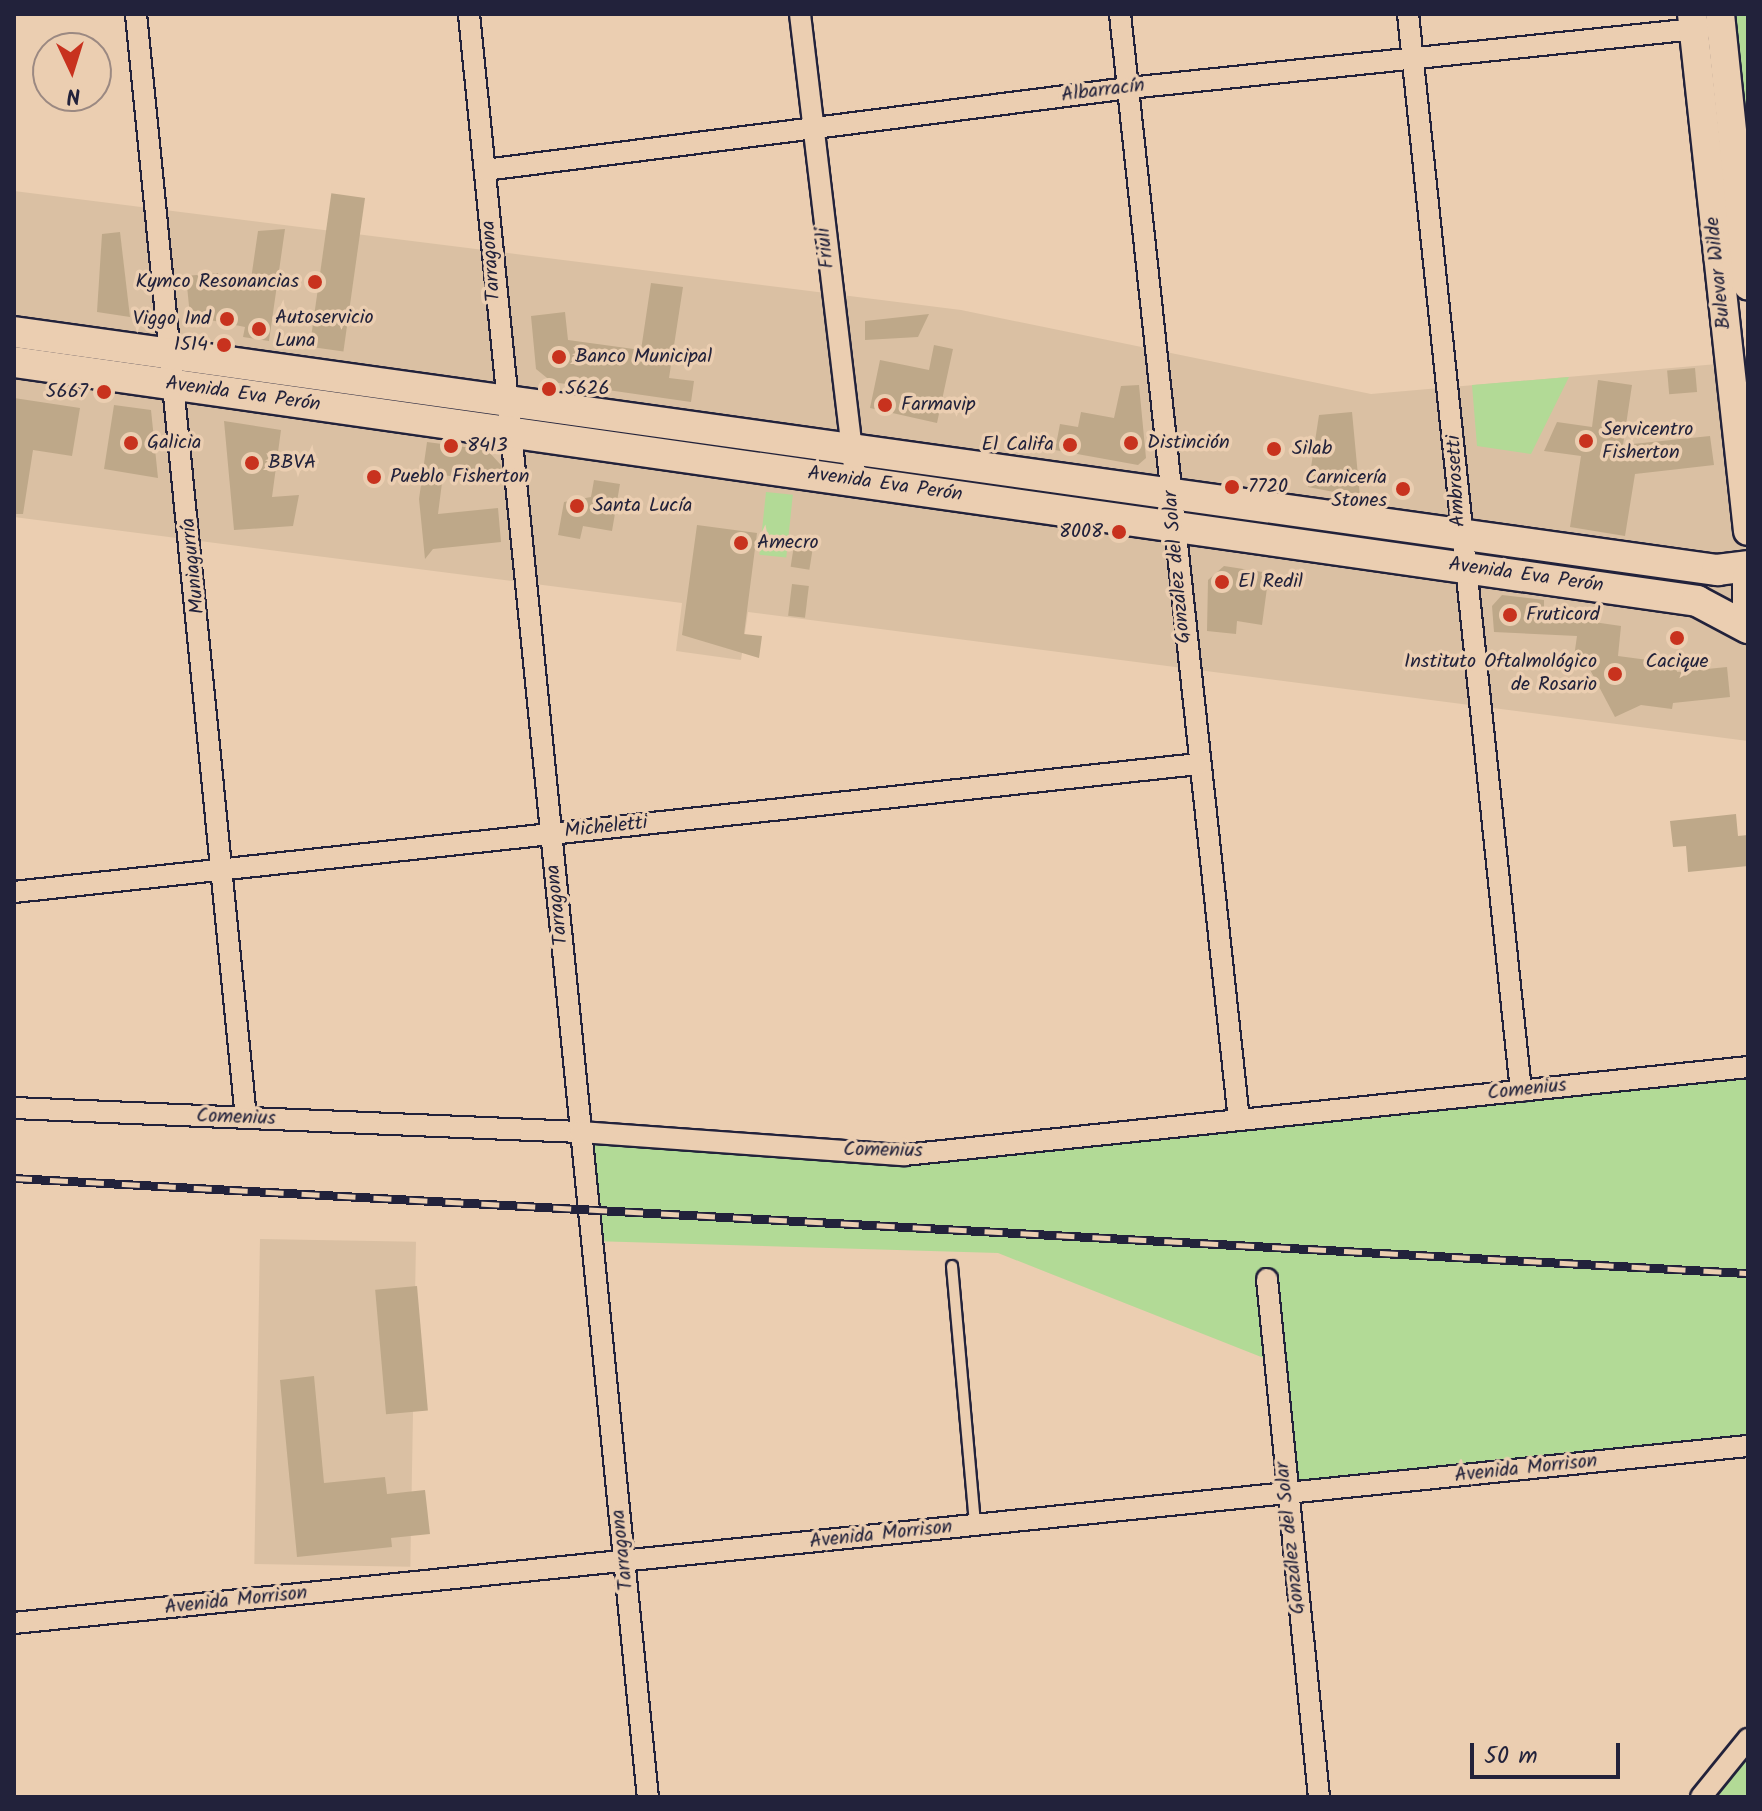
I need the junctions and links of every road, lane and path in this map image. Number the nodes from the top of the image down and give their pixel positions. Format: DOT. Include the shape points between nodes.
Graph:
graph roads {
  1 [pos="136,14"];
  2 [pos="469,14"];
  3 [pos="800,14"];
  4 [pos="1120,14"];
  5 [pos="1408,14"];
  6 [pos="1721,20"];
  7 [pos="1693,21"];
  8 [pos="1413,58"];
  9 [pos="1129,88"];
  10 [pos="812,126"];
  11 [pos="485,170"];
  12 [pos="1748,286"];
  13 [pos="14,332"];
  14 [pos="172,354"];
  15 [pos="14,362"];
  16 [pos="175,385"];
  17 [pos="502,400"];
  18 [pos="506,431"];
  19 [pos="848,449"];
  20 [pos="856,481"];
  21 [pos="1172,492"];
  22 [pos="1171,525"];
  23 [pos="1748,531"];
  24 [pos="1459,534"];
  25 [pos="1748,566"];
  26 [pos="1463,567"];
  27 [pos="1748,578"];
  28 [pos="1748,612"];
  29 [pos="1748,628"];
  30 [pos="1199,764"];
  31 [pos="552,834"];
  32 [pos="225,869"];
  33 [pos="14,892"];
  34 [pos="1748,1067"];
  35 [pos="1521,1091"];
  36 [pos="14,1108"];
  37 [pos="246,1118"];
  38 [pos="1239,1120"];
  39 [pos="580,1132"];
  40 [pos="952,1266"];
  41 [pos="1267,1279"];
  42 [pos="1748,1446"];
  43 [pos="1286,1493"];
  44 [pos="975,1525"];
  45 [pos="624,1561"];
  46 [pos="14,1623"];
  47 [pos="1748,1739"];
  48 [pos="648,1797"];
  49 [pos="1319,1797"];
  50 [pos="1701,1797"];
  1 -- 14 [label="street, Muniagurría"];
  2 -- 11 [label="street, Tarragona"];
  3 -- 10 [label="street, Friuli"];
  4 -- 9 [label="street, González del Solar"];
  5 -- 8 [label="street, Ambrosetti"];
  6 -- 7 [label="street, Albarracín"];
  6 -- 12 [label="main road, Bulevar Wilde"];
  7 -- 8 [label="street, Albarracín"];
  7 -- 23 [label="main road, Bulevar Wilde"];
  8 -- 9 [label="street, Albarracín"];
  8 -- 24 [label="street, Ambrosetti" via="1461,482"];
  9 -- 10 [label="street, Albarracín"];
  9 -- 21 [label="street, González del Solar"];
  10 -- 11 [label="street, Albarracín"];
  10 -- 19 [label="street, Friuli"];
  11 -- 17 [label="street, Tarragona"];
  13 -- 14 [label="main road, Avenida Eva Perón"];
  14 -- 16 [label="street, Muniagurría"];
  14 -- 17 [label="main road, Avenida Eva Perón"];
  15 -- 16 [label="main road, Avenida Eva Perón"];
  16 -- 18 [label="main road, Avenida Eva Perón"];
  16 -- 32 [label="street, Muniagurría"];
  17 -- 18 [label="street, Tarragona"];
  17 -- 19 [label="main road, Avenida Eva Perón"];
  18 -- 20 [label="main road, Avenida Eva Perón"];
  18 -- 31 [label="street, Tarragona"];
  19 -- 20 [label="street, Friuli"];
  19 -- 21 [label="main road, Avenida Eva Perón"];
  20 -- 22 [label="main road, Avenida Eva Perón"];
  21 -- 22 [label="street, González del Solar"];
  21 -- 24 [label="main road, Avenida Eva Perón"];
  22 -- 26 [label="main road, Avenida Eva Perón"];
  22 -- 30 [label="street, González del Solar"];
  24 -- 25 [label="main road, Avenida Eva Perón" via="1717,570"];
  24 -- 26 [label="street, Ambrosetti"];
  26 -- 29 [label="main road, Avenida Eva Perón" via="1697,601"];
  26 -- 35 [label="street, Ambrosetti"];
  27 -- 28 [label="main road"];
  30 -- 31 [label="street, Micheletti"];
  30 -- 38 [label="street, González del Solar"];
  31 -- 32 [label="street, Micheletti"];
  31 -- 39 [label="street, Tarragona"];
  32 -- 33 [label="street, Micheletti"];
  32 -- 37 [label="street, Muniagurría"];
  34 -- 35 [label="street, Comenius"];
  35 -- 38 [label="street, Comenius"];
  36 -- 37 [label="street, Comenius"];
  37 -- 39 [label="street, Comenius"];
  38 -- 39 [label="street, Comenius" via="904,1155"];
  39 -- 45 [label="street, Tarragona"];
  40 -- 44 [label="lane"];
  41 -- 43 [label="street, González del Solar"];
  42 -- 43 [label="street, Avenida Morrison"];
  43 -- 44 [label="street, Avenida Morrison"];
  43 -- 49 [label="street, González del Solar"];
  44 -- 45 [label="street, Avenida Morrison"];
  45 -- 46 [label="street, Avenida Morrison"];
  45 -- 48 [label="street, Tarragona"];
  47 -- 50 [label="street"];
}
